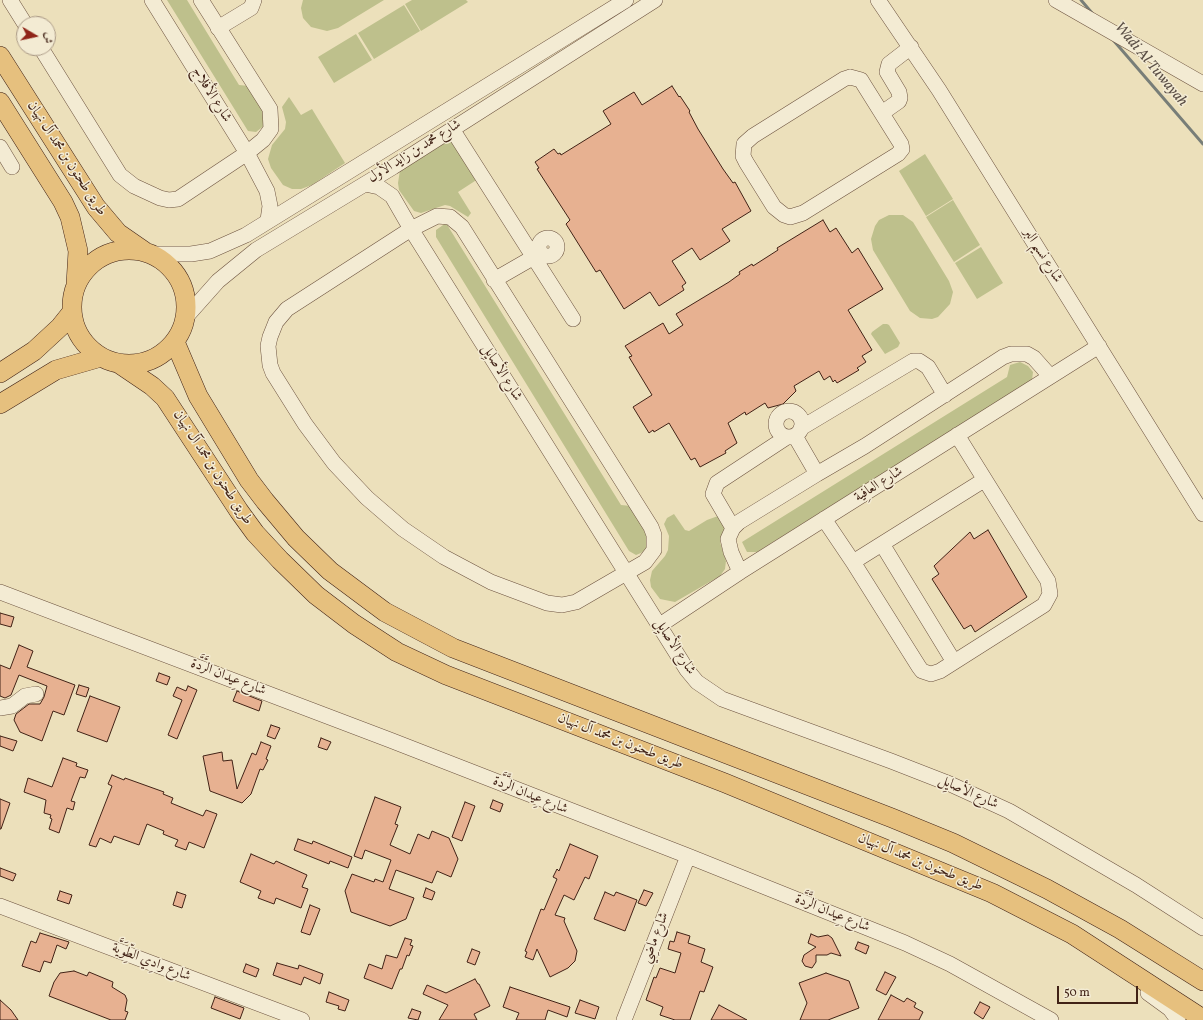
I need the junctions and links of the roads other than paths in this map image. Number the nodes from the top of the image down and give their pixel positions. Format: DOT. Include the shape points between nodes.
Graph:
graph roads {
  1 [pos="10,0"];
  2 [pos="152,0"];
  3 [pos="201,0"];
  4 [pos="254,0"];
  5 [pos="626,0"];
  6 [pos="655,0"];
  7 [pos="878,0"];
  8 [pos="1056,0"];
  9 [pos="21,16"];
  10 [pos="218,28"];
  11 [pos="911,47"];
  12 [pos="0,56"];
  13 [pos="46,56"];
  14 [pos="1203,84"];
  15 [pos="0,102"];
  16 [pos="882,113"];
  17 [pos="452,129"];
  18 [pos="0,147"];
  19 [pos="247,153"];
  20 [pos="12,167"];
  21 [pos="393,167"];
  22 [pos="365,184"];
  23 [pos="267,191"];
  24 [pos="390,193"];
  25 [pos="296,203"];
  26 [pos="268,220"];
  27 [pos="411,229"];
  28 [pos="148,253"];
  29 [pos="538,255"];
  30 [pos="494,280"];
  31 [pos="76,285"];
  32 [pos="72,312"];
  33 [pos="186,317"];
  34 [pos="573,319"];
  35 [pos="175,342"];
  36 [pos="1099,346"];
  37 [pos="101,357"];
  38 [pos="118,363"];
  39 [pos="0,373"];
  40 [pos="1050,376"];
  41 [pos="945,395"];
  42 [pos="0,404"];
  43 [pos="795,434"];
  44 [pos="957,435"];
  45 [pos="817,474"];
  46 [pos="984,480"];
  47 [pos="1203,514"];
  48 [pos="824,519"];
  49 [pos="733,528"];
  50 [pos="882,544"];
  51 [pos="854,562"];
  52 [pos="626,572"];
  53 [pos="740,572"];
  54 [pos="1,596"];
  55 [pos="660,625"];
  56 [pos="954,662"];
  57 [pos="36,694"];
  58 [pos="0,708"];
  59 [pos="688,856"];
  60 [pos="0,906"];
  61 [pos="1203,928"];
  62 [pos="1072,934"];
  63 [pos="1203,981"];
  64 [pos="1203,1019"];
  65 [pos="302,1020"];
  66 [pos="624,1020"];
  67 [pos="1051,1020"];
  68 [pos="1178,1020"];
  1 -- 9 [label="street"];
  2 -- 19 [label="street, شارع الأفلاج"];
  3 -- 10 [label="street"];
  4 -- 10 [label="street" via="251,8"];
  5 -- 25 [label="street, شارع محمد بن زايد الأول"];
  6 -- 17 [label="street, شارع محمد بن زايد الأول"];
  7 -- 11 [label="street, شارع نسيم البر"];
  8 -- 14 [label="street"];
  10 -- 19 [label="street" via="271,115 269,135"];
  11 -- 16 [label="street" via="889,64 888,72 900,98"];
  11 -- 36 [label="street, شارع نسيم البر"];
  12 -- 28 [label="main road, طريق طحنون بن محمد آل نهيان" via="96,207 118,233"];
  13 -- 19 [label="street" via="116,169 134,186 165,199 178,199"];
  15 -- 31 [label="main road, طريق طحنون بن محمد آل نهيان" via="70,217 78,250"];
  16 -- 16 [label="street" via="860,80 850,77 748,139 743,156 778,212 790,217 797,216 900,152 901,144"];
  17 -- 21 [label="street, شارع محمد بن زايد الأول"];
  17 -- 29 [label="street"];
  18 -- 20 [label="street"];
  19 -- 23 [label="street, شارع الأفلاج"];
  21 -- 22 [label="street, شارع محمد بن زايد الأول"];
  21 -- 24 [label="street"];
  22 -- 24 [label="street"];
  22 -- 33 [label="street, شارع محمد بن زايد الأول" via="256,250 218,281"];
  23 -- 25 [label="street" via="281,200"];
  23 -- 26 [label="street, شارع الأفلاج" via="270,206"];
  24 -- 27 [label="street, شارع الأصايِل"];
  25 -- 26 [label="street, شارع محمد بن زايد الأول"];
  26 -- 28 [label="street, شارع محمد بن زايد الأول" via="240,238 210,251 185,255"];
  27 -- 30 [label="street" via="437,216 450,217 457,221"];
  27 -- 52 [label="street, شارع الأصايِل"];
  27 -- 52 [label="street" via="287,309 276,322 268,346 270,365 295,409 334,463 367,498 422,543 468,570 516,592 547,603 562,605 583,599"];
  28 -- 31 [label="main road" via="123,250 104,255 88,268"];
  28 -- 33 [label="main road" via="168,265 180,280 186,298"];
  29 -- 30 [label="street"];
  29 -- 34 [label="street"];
  30 -- 52 [label="street" via="651,527 655,542 650,556 646,562"];
  31 -- 32 [label="main road"];
  32 -- 37 [label="main road" via="81,338"];
  32 -- 39 [label="main road" via="34,351"];
  33 -- 35 [label="main road"];
  35 -- 38 [label="main road" via="162,354 146,362"];
  35 -- 63 [label="main road, طريق طحنون بن محمد آل نهيان" via="198,396 265,501 296,538 330,571 385,612 454,648 953,843 1047,889 1120,929"];
  36 -- 40 [label="street, شارع العافِية"];
  36 -- 47 [label="street, شارع نسيم البر"];
  37 -- 38 [label="main road"];
  37 -- 42 [label="main road" via="56,370"];
  38 -- 62 [label="main road, طريق طحنون بن محمد آل نهيان" via="165,398 239,511 280,560 316,595 397,652 446,675 725,783 957,878"];
  40 -- 41 [label="street" via="1027,354 1011,354"];
  40 -- 44 [label="street, شارع العافِية"];
  41 -- 43 [label="street" via="928,367 913,361"];
  41 -- 45 [label="street"];
  43 -- 45 [label="street"];
  43 -- 49 [label="street" via="717,483 713,494"];
  44 -- 46 [label="street"];
  44 -- 48 [label="street, شارع العافِية"];
  45 -- 49 [label="street"];
  46 -- 50 [label="street"];
  46 -- 56 [label="street" via="1048,581 1050,594 1044,605"];
  48 -- 51 [label="street"];
  48 -- 53 [label="street, شارع العافِية"];
  49 -- 53 [label="street" via="728,546"];
  50 -- 51 [label="street"];
  50 -- 56 [label="street"];
  51 -- 56 [label="street" via="922,671 936,673"];
  52 -- 55 [label="street, شارع الأصايِل"];
  53 -- 55 [label="street, شارع العافِية"];
  54 -- 59 [label="street, شارع عِيدان الرَّدَّة" via="126,639"];
  55 -- 61 [label="street, شارع الأصايِل" via="687,670 709,692 950,784 1009,811 1136,885"];
  57 -- 58 [label="street" via="25,696 12,706"];
  59 -- 66 [label="street, شارع ماضِي"];
  59 -- 67 [label="street, شارع عِيدان الرَّدَّة" via="905,943 950,964"];
  60 -- 65 [label="street, شارع وادِي الطِّوَيَّة"];
  62 -- 64 [label="main road, طريق طحنون بن محمد آل نهيان"];
  62 -- 68 [label="street" via="1088,951 1164,1005"];
}
